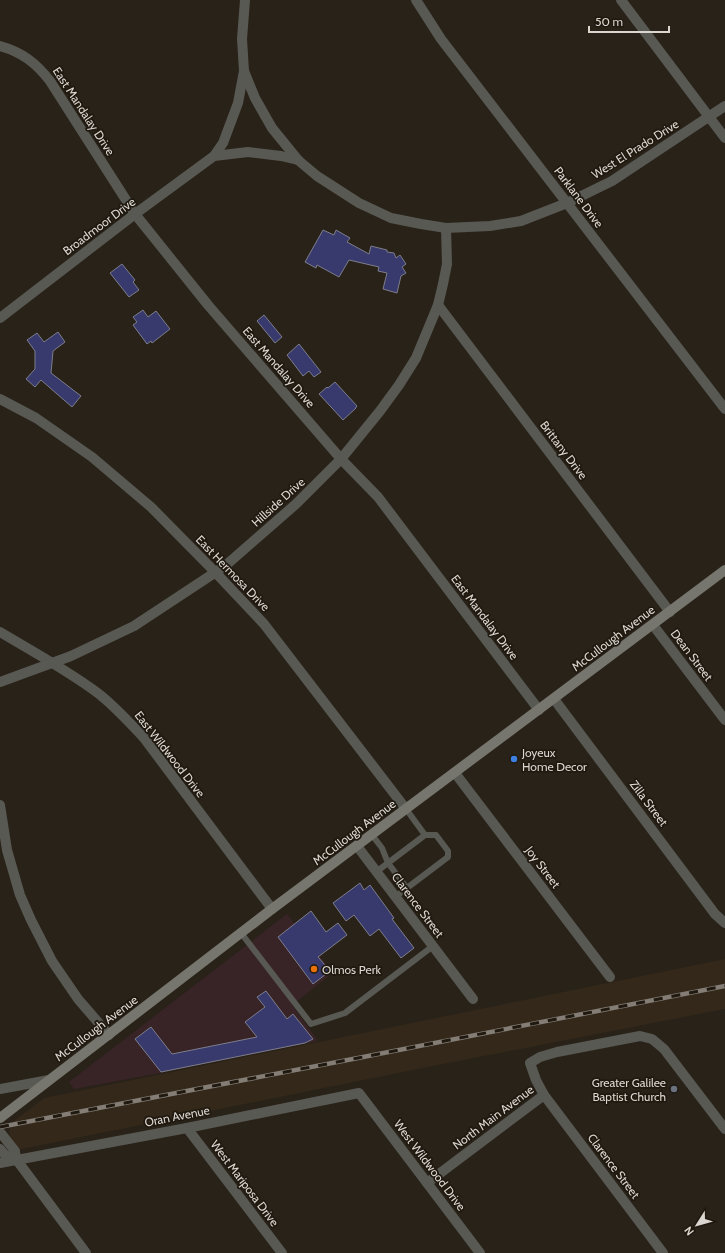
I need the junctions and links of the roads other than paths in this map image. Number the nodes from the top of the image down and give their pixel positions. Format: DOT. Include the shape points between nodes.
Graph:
graph roads {
  1 [pos="245,0"];
  2 [pos="416,0"];
  3 [pos="621,0"];
  4 [pos="0,46"];
  5 [pos="244,70"];
  6 [pos="725,106"];
  7 [pos="709,117"];
  8 [pos="725,138"];
  9 [pos="214,156"];
  10 [pos="298,160"];
  11 [pos="567,203"];
  12 [pos="135,214"];
  13 [pos="446,228"];
  14 [pos="438,305"];
  15 [pos="0,318"];
  16 [pos="0,399"];
  17 [pos="725,408"];
  18 [pos="341,459"];
  19 [pos="725,570"];
  20 [pos="215,572"];
  21 [pos="670,612"];
  22 [pos="653,625"];
  23 [pos="0,632"];
  24 [pos="53,663"];
  25 [pos="0,682"];
  26 [pos="554,699"];
  27 [pos="539,710"];
  28 [pos="725,720"];
  29 [pos="455,773"];
  30 [pos="0,806"];
  31 [pos="406,809"];
  32 [pos="425,834"];
  33 [pos="372,835"];
  34 [pos="357,846"];
  35 [pos="388,863"];
  36 [pos="376,872"];
  37 [pos="407,888"];
  38 [pos="395,898"];
  39 [pos="272,909"];
  40 [pos="725,923"];
  41 [pos="241,933"];
  42 [pos="432,946"];
  43 [pos="610,977"];
  44 [pos="473,999"];
  45 [pos="109,1035"];
  46 [pos="49,1080"];
  47 [pos="0,1089"];
  48 [pos="358,1093"];
  49 [pos="544,1095"];
  50 [pos="0,1118"];
  51 [pos="187,1128"];
  52 [pos="725,1129"];
  53 [pos="0,1132"];
  54 [pos="0,1149"];
  55 [pos="16,1159"];
  56 [pos="0,1163"];
  57 [pos="427,1182"];
  58 [pos="86,1253"];
  59 [pos="282,1253"];
  60 [pos="480,1253"];
  61 [pos="663,1253"];
  1 -- 5 [label="street" via="242,39"];
  2 -- 11 [label="street, Parklane Drive" via="441,39"];
  3 -- 7 [label="street"];
  4 -- 12 [label="street, East Mandalay Drive" via="29,58 50,81"];
  5 -- 9 [label="street, Broadmoor Drive" via="233,118 223,143"];
  5 -- 10 [label="street, West El Prado Drive" via="262,112"];
  6 -- 7 [label="street, West El Prado Drive"];
  7 -- 8 [label="street"];
  7 -- 11 [label="street, West El Prado Drive" via="612,181"];
  9 -- 10 [label="street, Broadmoor Drive" via="248,152"];
  9 -- 12 [label="street, Broadmoor Drive"];
  10 -- 13 [label="street, West El Prado Drive" via="336,189 391,218"];
  11 -- 13 [label="street, West El Prado Drive" via="521,221 490,226"];
  11 -- 17 [label="street, Parklane Drive"];
  12 -- 15 [label="street, Broadmoor Drive"];
  12 -- 18 [label="street, East Mandalay Drive" via="208,305"];
  13 -- 14 [label="street, Hillside Drive" via="446,264"];
  14 -- 18 [label="street, Hillside Drive" via="416,358 380,411"];
  14 -- 21 [label="street, Brittany Drive"];
  16 -- 20 [label="street, East Hermosa Drive" via="36,418 92,457 151,507"];
  18 -- 20 [label="street, Hillside Drive" via="296,504"];
  18 -- 27 [label="street, East Mandalay Drive" via="378,497"];
  19 -- 21 [label="main road, McCullough Avenue"];
  20 -- 24 [label="street, Hillside Drive" via="134,626"];
  20 -- 31 [label="street, East Hermosa Drive" via="264,624"];
  21 -- 22 [label="main road, McCullough Avenue"];
  22 -- 26 [label="main road, McCullough Avenue"];
  22 -- 28 [label="street, Dean Street"];
  23 -- 24 [label="street, East Wildwood Drive"];
  24 -- 25 [label="street, Hillside Drive"];
  24 -- 39 [label="street, East Wildwood Drive" via="96,691 144,738"];
  26 -- 27 [label="main road, McCullough Avenue"];
  26 -- 40 [label="street, Zilla Street" via="715,914"];
  27 -- 29 [label="main road, McCullough Avenue"];
  29 -- 31 [label="main road, McCullough Avenue"];
  29 -- 43 [label="street, Joy Street"];
  30 -- 45 [label="street" via="7,850 20,895 31,920 52,961 78,999"];
  31 -- 32 [label="lane"];
  31 -- 33 [label="main road, McCullough Avenue"];
  32 -- 35 [label="lane"];
  32 -- 37 [label="lane" via="436,835 448,851 448,857"];
  33 -- 34 [label="main road, McCullough Avenue"];
  33 -- 35 [label="lane" via="382,848"];
  34 -- 36 [label="street, Clarence Street"];
  34 -- 39 [label="main road, McCullough Avenue"];
  35 -- 36 [label="lane"];
  35 -- 37 [label="lane"];
  36 -- 38 [label="street, Clarence Street"];
  37 -- 38 [label="lane"];
  38 -- 42 [label="street, Clarence Street"];
  39 -- 41 [label="main road, McCullough Avenue"];
  41 -- 42 [label="lane" via="310,1024 345,1012"];
  41 -- 45 [label="main road, McCullough Avenue"];
  42 -- 44 [label="street, Clarence Street"];
  45 -- 46 [label="main road, McCullough Avenue"];
  46 -- 47 [label="street"];
  46 -- 50 [label="main road, McCullough Avenue"];
  48 -- 51 [label="street, Oran Avenue"];
  48 -- 57 [label="street, West Wildwood Drive"];
  49 -- 52 [label="street, North Main Avenue" via="530,1063 558,1052 640,1036 652,1039 664,1049"];
  49 -- 57 [label="street, North Main Avenue"];
  49 -- 61 [label="street, Clarence Street"];
  51 -- 55 [label="street, Oran Avenue"];
  51 -- 59 [label="street, West Mariposa Drive"];
  53 -- 55 [label="street" via="14,1151"];
  54 -- 55 [label="street" via="5,1155"];
  55 -- 56 [label="street, Oran Avenue"];
  55 -- 58 [label="street"];
  57 -- 60 [label="street, West Wildwood Drive"];
}
